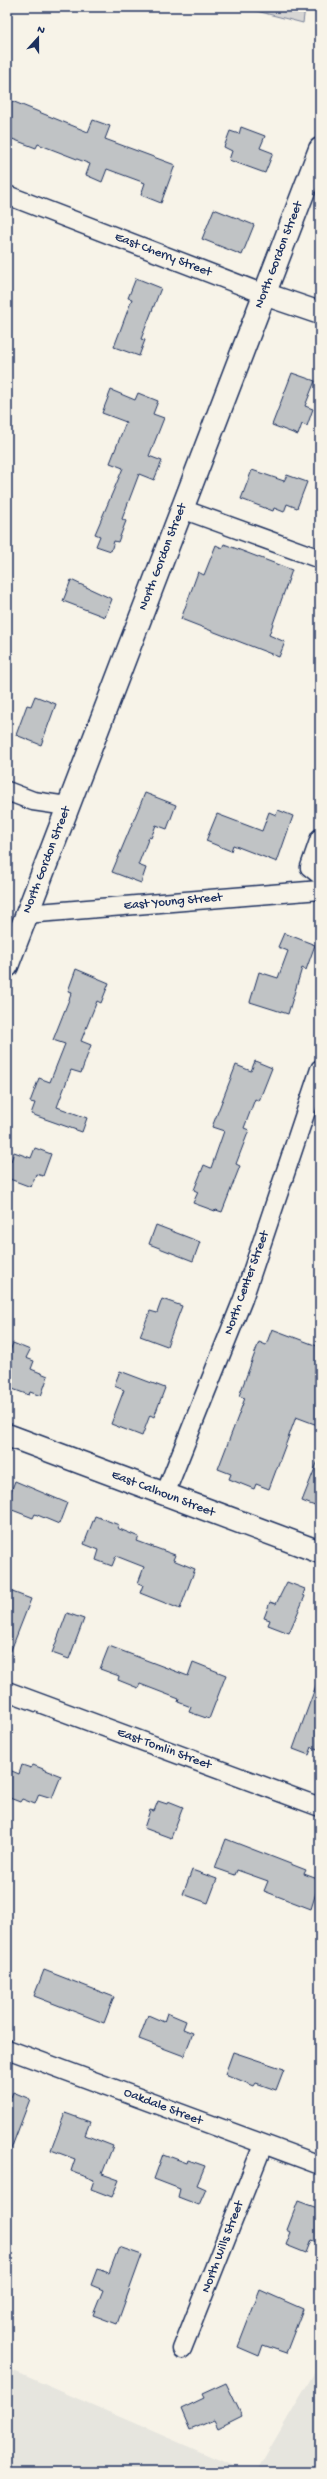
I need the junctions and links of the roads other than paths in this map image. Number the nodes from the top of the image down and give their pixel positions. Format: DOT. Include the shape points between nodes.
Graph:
graph roads {
  1 [pos="320,149"];
  2 [pos="7,195"];
  3 [pos="264,294"];
  4 [pos="320,313"];
  5 [pos="182,509"];
  6 [pos="320,559"];
  7 [pos="7,791"];
  8 [pos="67,806"];
  9 [pos="320,838"];
  10 [pos="320,875"];
  11 [pos="320,890"];
  12 [pos="26,914"];
  13 [pos="7,966"];
  14 [pos="320,1070"];
  15 [pos="7,1435"];
  16 [pos="165,1494"];
  17 [pos="320,1552"];
  18 [pos="7,1690"];
  19 [pos="320,1807"];
  20 [pos="7,2049"];
  21 [pos="263,2145"];
  22 [pos="320,2165"];
  23 [pos="182,2349"];
  1 -- 3 [label="street, North Gordon Street"];
  2 -- 3 [label="street, East Cherry Street"];
  3 -- 4 [label="street, East Cherry Street"];
  3 -- 5 [label="street, North Gordon Street"];
  5 -- 6 [label="street"];
  5 -- 8 [label="street, North Gordon Street"];
  7 -- 8 [label="street" via="33,801"];
  8 -- 12 [label="street, North Gordon Street"];
  9 -- 10 [label="street" via="310,867"];
  11 -- 12 [label="street, East Young Street"];
  12 -- 13 [label="street, North Gordon Street"];
  14 -- 16 [label="street, North Center Street" via="243,1299"];
  15 -- 16 [label="street, East Calhoun Street"];
  16 -- 17 [label="street, East Calhoun Street"];
  18 -- 19 [label="street, East Tomlin Street"];
  20 -- 21 [label="street, Oakdale Street"];
  21 -- 22 [label="street, Oakdale Street"];
  21 -- 23 [label="street, North Wills Street"];
}
